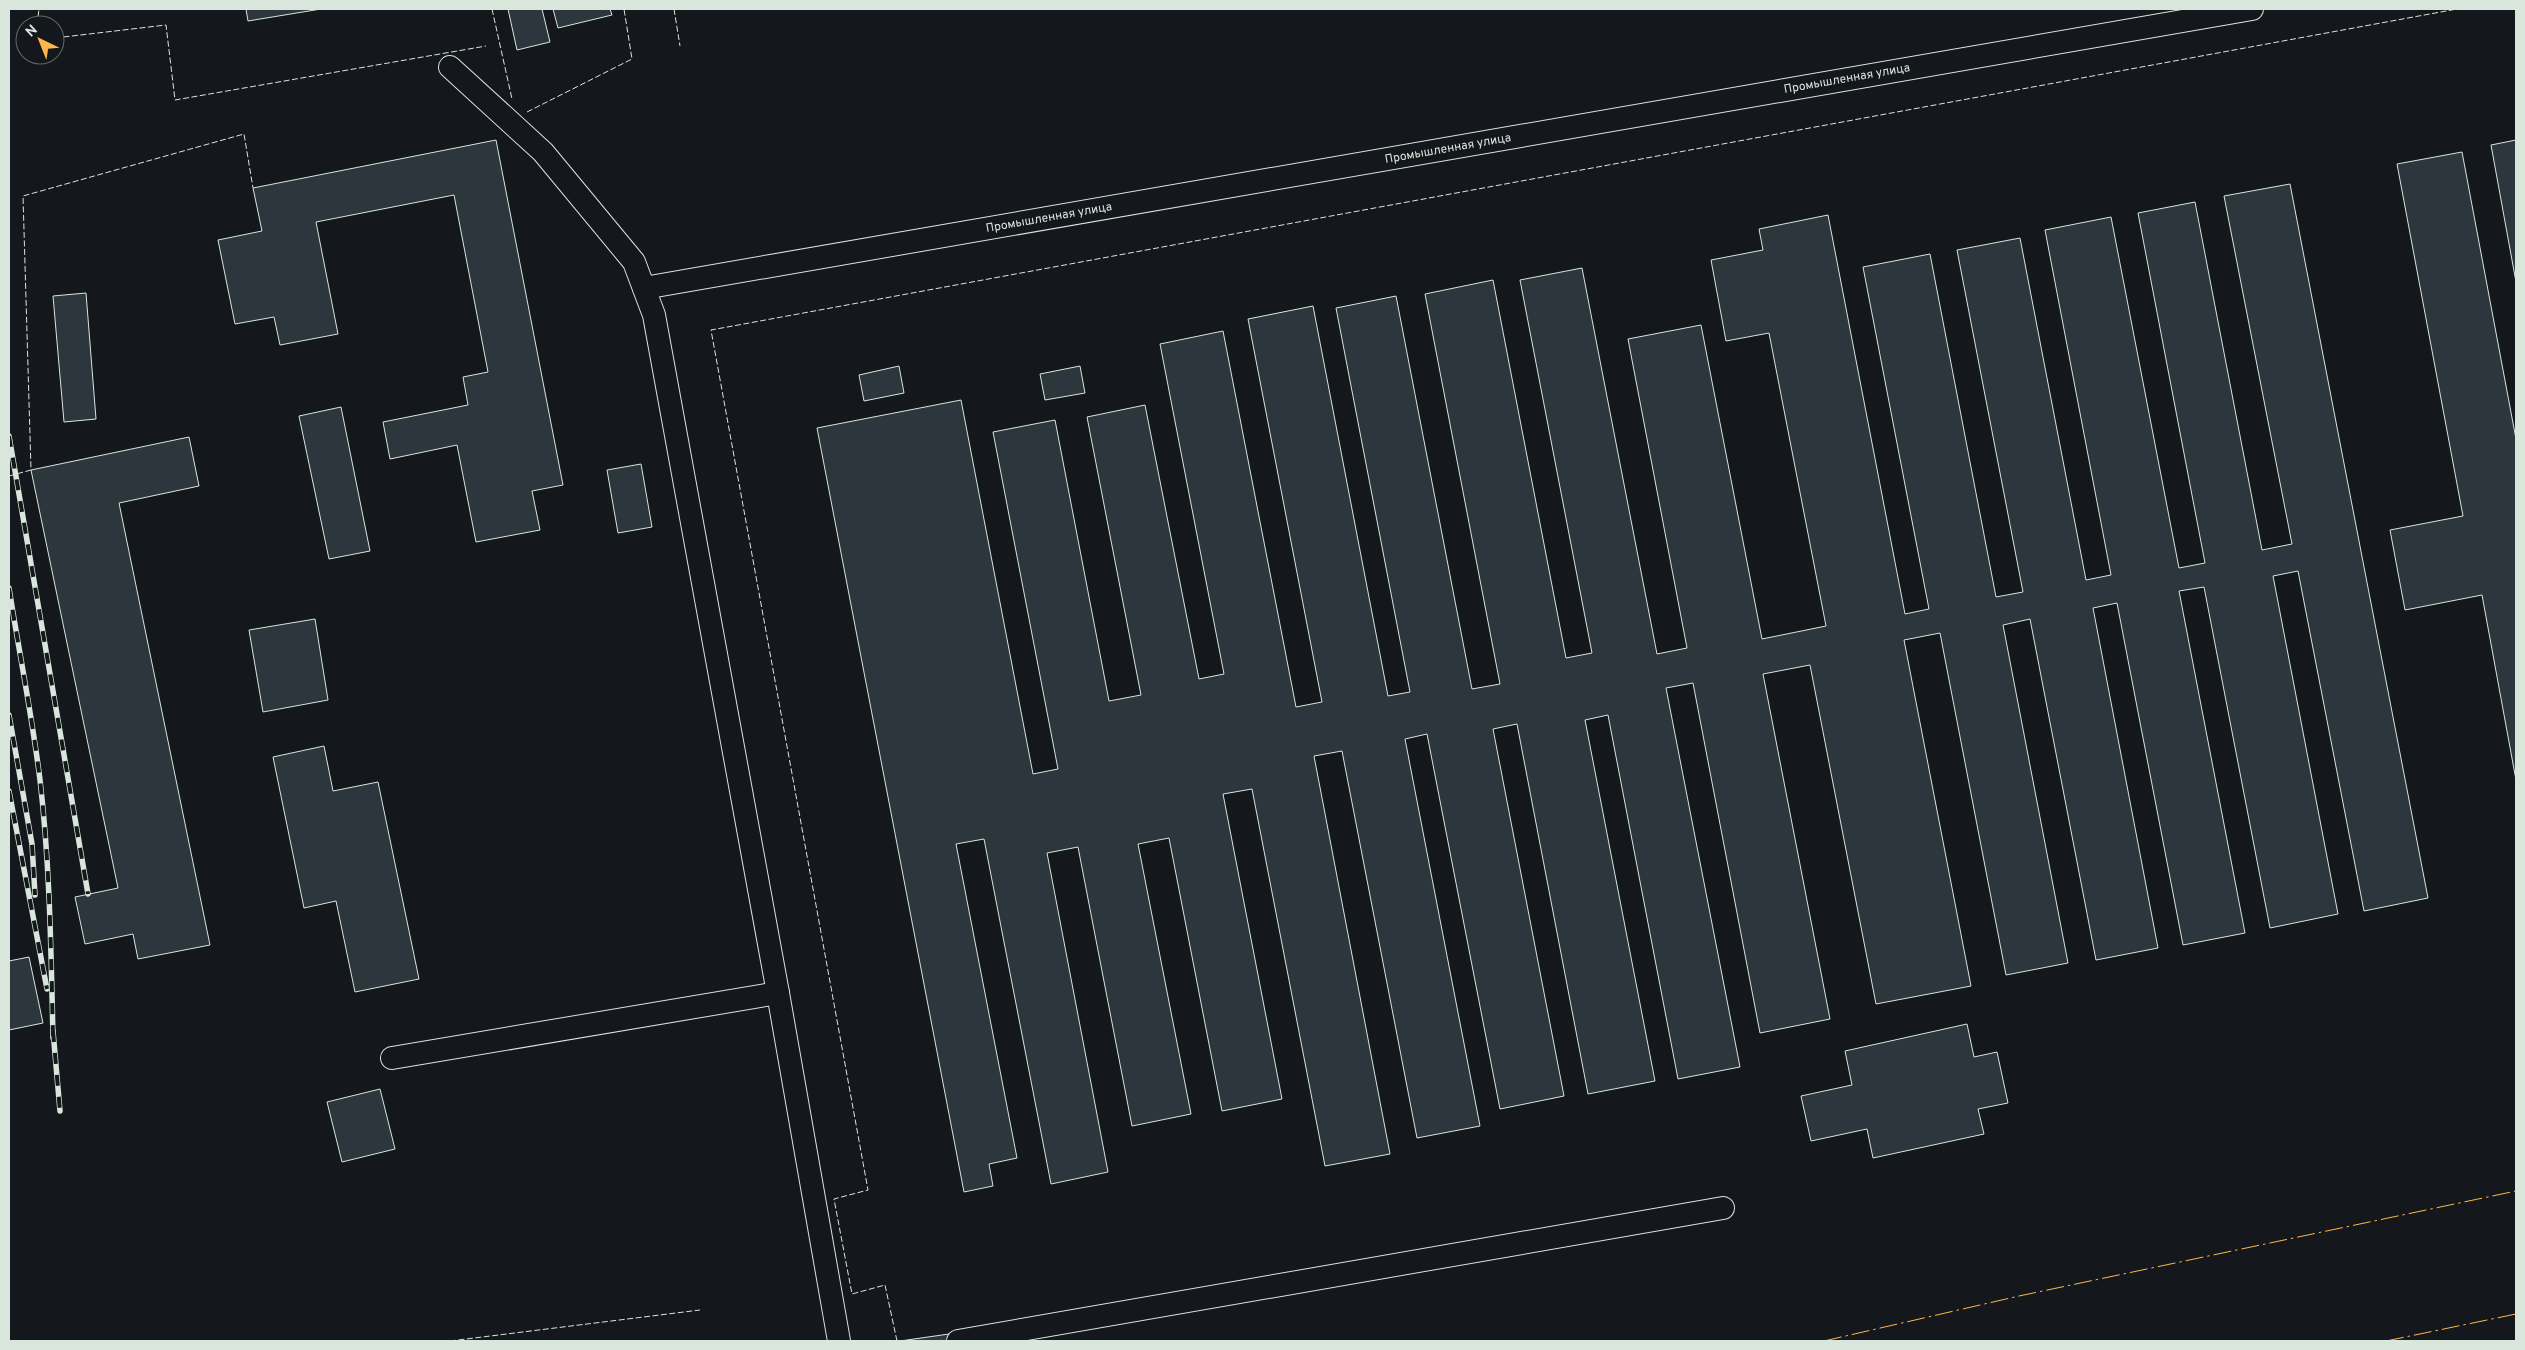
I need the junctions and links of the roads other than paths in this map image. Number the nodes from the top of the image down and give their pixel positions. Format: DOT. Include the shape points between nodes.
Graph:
graph roads {
  1 [pos="2252,9"];
  2 [pos="450,67"];
  3 [pos="644,288"];
  4 [pos="778,993"];
  5 [pos="392,1058"];
  6 [pos="1723,1208"];
  7 [pos="839,1341"];
  8 [pos="958,1341"];
  1 -- 3 [label="street, Промышленная улица"];
  2 -- 3 [label="street" via="543,152 634,262"];
  3 -- 4 [label="street" via="656,325"];
  4 -- 5 [label="street"];
  4 -- 7 [label="street"];
  6 -- 8 [label="street"];
}
